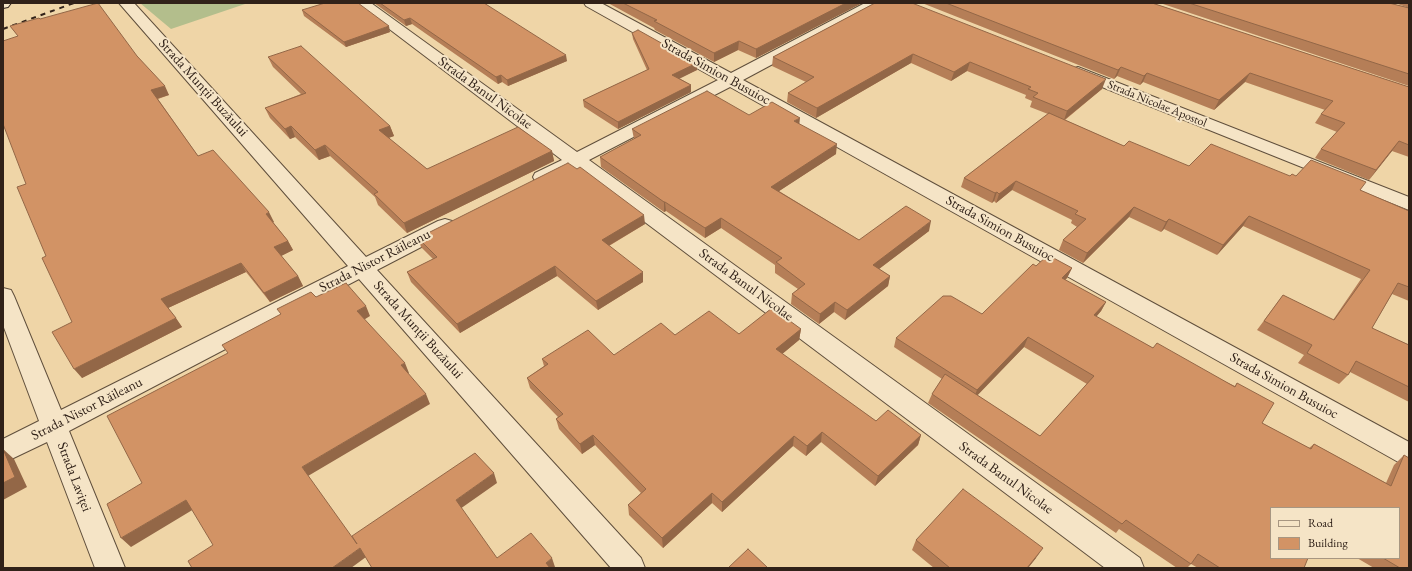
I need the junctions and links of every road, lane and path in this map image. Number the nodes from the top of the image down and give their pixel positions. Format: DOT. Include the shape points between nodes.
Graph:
graph roads {
  1 [pos="126,3"];
  2 [pos="362,3"];
  3 [pos="591,3"];
  4 [pos="876,3"];
  5 [pos="1060,65"];
  6 [pos="730,80"];
  7 [pos="576,160"];
  8 [pos="526,185"];
  9 [pos="1409,204"];
  10 [pos="462,217"];
  11 [pos="362,267"];
  12 [pos="3,296"];
  13 [pos="54,426"];
  14 [pos="3,452"];
  15 [pos="1409,455"];
  16 [pos="110,568"];
  17 [pos="630,568"];
  18 [pos="1129,568"];
  1 -- 11 [label="street, Strada Munții Buzăului"];
  2 -- 7 [label="street, Strada Banul Nicolae"];
  3 -- 6 [label="street, Strada Simion Busuioc"];
  4 -- 6 [label="street"];
  5 -- 9 [label="street, Strada Nicolae Apostol"];
  6 -- 7 [label="street"];
  6 -- 15 [label="street, Strada Simion Busuioc"];
  7 -- 8 [label="street"];
  7 -- 18 [label="street, Strada Banul Nicolae"];
  10 -- 11 [label="street, Strada Nistor Răileanu"];
  11 -- 13 [label="street, Strada Nistor Răileanu"];
  11 -- 17 [label="street, Strada Munții Buzăului"];
  12 -- 13 [label="street, Strada Laviței"];
  13 -- 14 [label="street, Strada Nistor Răileanu"];
  13 -- 16 [label="street, Strada Laviței"];
}
